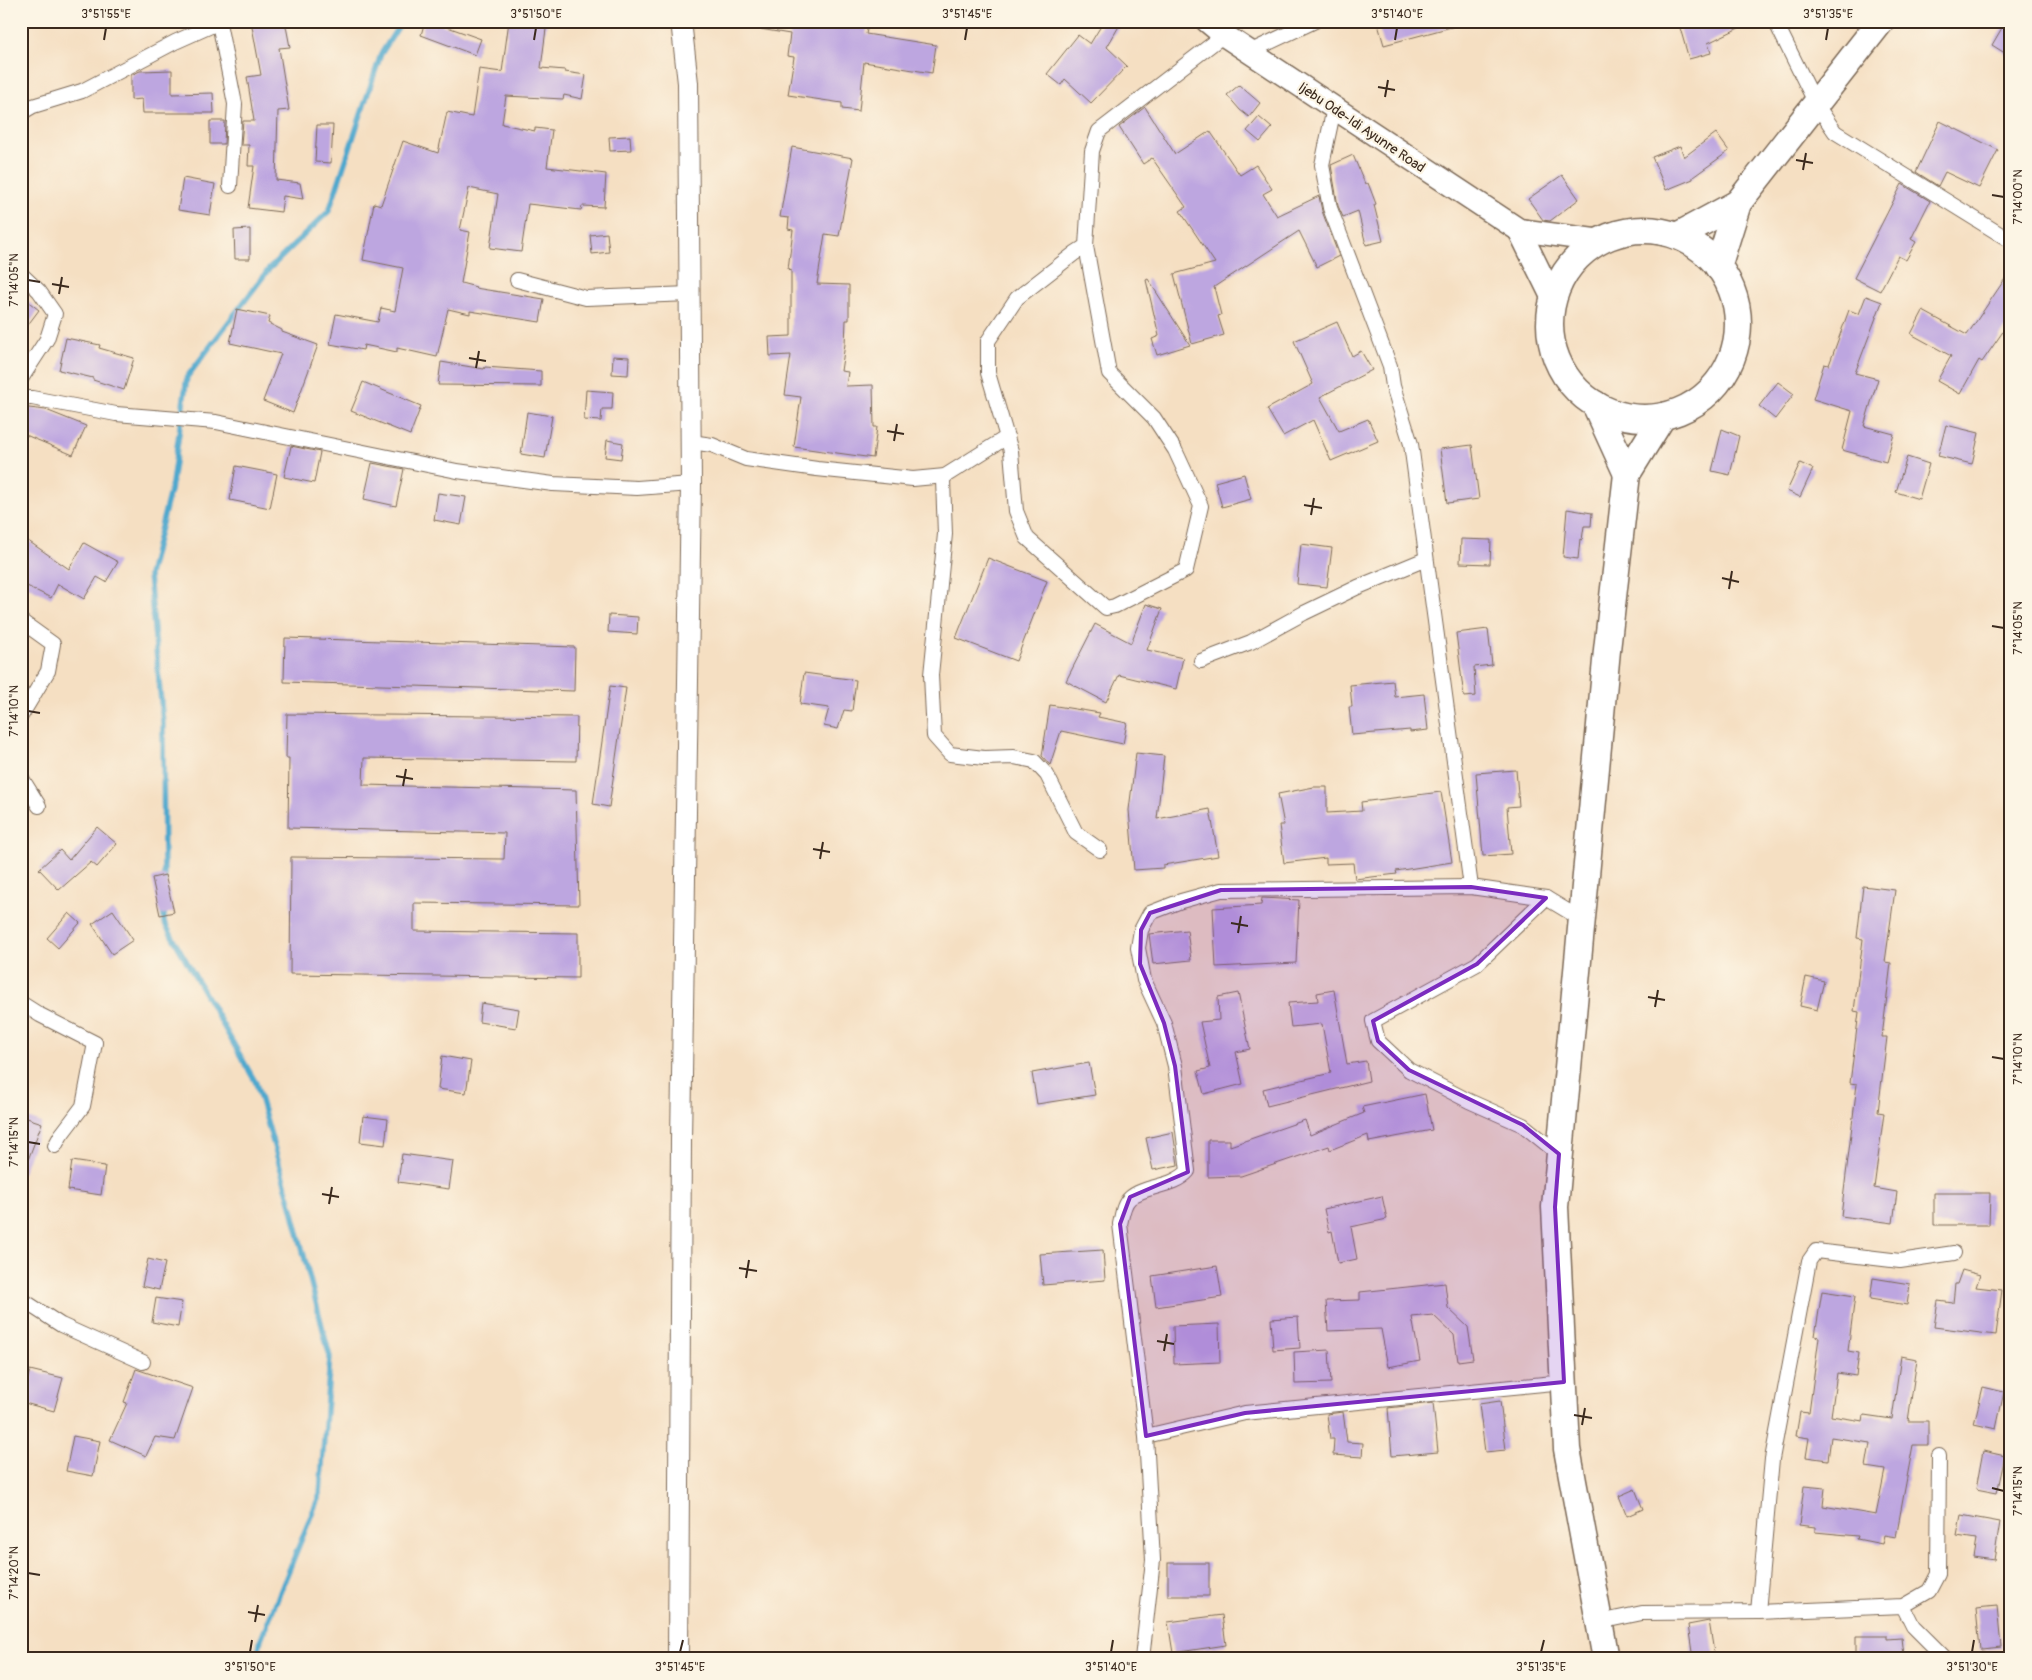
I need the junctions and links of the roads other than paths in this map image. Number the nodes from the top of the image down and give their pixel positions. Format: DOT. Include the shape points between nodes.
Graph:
graph roads {
  1 [pos="681,21"];
  2 [pos="1315,21"];
  3 [pos="1775,21"];
  4 [pos="1881,21"];
  5 [pos="221,22"];
  6 [pos="1216,28"];
  7 [pos="1249,52"];
  8 [pos="1816,104"];
  9 [pos="1334,108"];
  10 [pos="21,113"];
  11 [pos="230,186"];
  12 [pos="1738,203"];
  13 [pos="1519,230"];
  14 [pos="1677,236"];
  15 [pos="1594,240"];
  16 [pos="2011,241"];
  17 [pos="1086,246"];
  18 [pos="1718,267"];
  19 [pos="21,274"];
  20 [pos="517,280"];
  21 [pos="690,294"];
  22 [pos="1553,299"];
  23 [pos="21,379"];
  24 [pos="21,398"];
  25 [pos="1596,404"];
  26 [pos="1662,416"];
  27 [pos="1006,437"];
  28 [pos="691,442"];
  29 [pos="1627,474"];
  30 [pos="945,476"];
  31 [pos="691,484"];
  32 [pos="1426,559"];
  33 [pos="21,621"];
  34 [pos="1201,661"];
  35 [pos="21,716"];
  36 [pos="21,777"];
  37 [pos="40,806"];
  38 [pos="1100,850"];
  39 [pos="1471,887"];
  40 [pos="1546,898"];
  41 [pos="1581,919"];
  42 [pos="21,1003"];
  43 [pos="55,1146"];
  44 [pos="1559,1154"];
  45 [pos="1954,1253"];
  46 [pos="21,1298"];
  47 [pos="143,1362"];
  48 [pos="1564,1382"];
  49 [pos="1146,1436"];
  50 [pos="1939,1456"];
  51 [pos="1903,1606"];
  52 [pos="1758,1612"];
  53 [pos="1599,1622"];
  54 [pos="678,1659"];
  55 [pos="1142,1659"];
  56 [pos="1606,1659"];
  57 [pos="1946,1659"];
  1 -- 21 [label="main road" via="688,83"];
  2 -- 7 [label="street"];
  3 -- 8 [label="street"];
  4 -- 8 [label="highway"];
  5 -- 10 [label="street" via="175,42 82,91 33,106"];
  5 -- 11 [label="street" via="235,104"];
  6 -- 7 [label="main road, Ijebu Ode-Idi Ayunre Road"];
  6 -- 17 [label="street" via="1099,131 1092,151"];
  7 -- 9 [label="main road, Ijebu Ode-Idi Ayunre Road"];
  8 -- 12 [label="highway"];
  8 -- 16 [label="street" via="1835,132"];
  9 -- 13 [label="main road, Ijebu Ode-Idi Ayunre Road"];
  9 -- 32 [label="street" via="1322,166 1330,208 1390,366 1411,444"];
  12 -- 14 [label="highway"];
  12 -- 18 [label="highway"];
  13 -- 15 [label="main road"];
  13 -- 22 [label="main road"];
  14 -- 15 [label="highway" via="1642,230"];
  14 -- 18 [label="highway" via="1706,254"];
  15 -- 22 [label="highway" via="1568,268"];
  17 -- 27 [label="street" via="1017,298 988,341 988,373"];
  17 -- 27 [label="street" via="1109,373 1154,418 1175,450 1201,506 1186,570 1106,608 1027,538 1016,512 1011,451"];
  18 -- 26 [label="highway" via="1728,282 1738,314 1738,332 1729,365 1702,398"];
  19 -- 23 [label="street" via="39,291 55,314 47,339"];
  20 -- 21 [label="street" via="586,298"];
  21 -- 28 [label="main road"];
  22 -- 25 [label="highway" via="1550,334 1560,367 1570,382"];
  24 -- 31 [label="street" via="116,414 216,422 457,471 533,481 637,488"];
  25 -- 26 [label="highway" via="1628,416"];
  25 -- 29 [label="highway"];
  26 -- 29 [label="highway"];
  27 -- 30 [label="street"];
  28 -- 30 [label="street" via="712,445 746,460 817,470 913,479"];
  28 -- 31 [label="main road"];
  29 -- 41 [label="highway"];
  30 -- 38 [label="street" via="942,480 945,534 931,675 934,736 950,754 1034,761 1046,775 1076,833"];
  31 -- 54 [label="main road" via="681,1150"];
  32 -- 34 [label="street" via="1304,613 1251,642"];
  32 -- 39 [label="street"];
  33 -- 35 [label="street" via="53,644 48,671"];
  36 -- 37 [label="street"];
  39 -- 40 [label="street"];
  39 -- 49 [label="street" via="1221,890 1181,900 1150,913 1141,930 1140,964 1149,993 1164,1023 1175,1066 1188,1171 1176,1181 1130,1197 1120,1224"];
  40 -- 41 [label="street"];
  40 -- 44 [label="street" via="1477,964 1373,1021 1378,1041 1410,1070 1523,1125"];
  41 -- 44 [label="highway"];
  42 -- 43 [label="street" via="95,1043 83,1106"];
  44 -- 48 [label="highway" via="1555,1207"];
  45 -- 52 [label="street" via="1900,1260 1816,1250 1809,1261 1772,1459"];
  46 -- 47 [label="street" via="61,1325"];
  48 -- 49 [label="street" via="1245,1412"];
  48 -- 53 [label="highway" via="1568,1449"];
  49 -- 55 [label="street" via="1153,1560"];
  50 -- 51 [label="street" via="1938,1574 1929,1591"];
  51 -- 52 [label="street"];
  51 -- 57 [label="street" via="1912,1626"];
  52 -- 53 [label="street" via="1642,1613"];
  53 -- 56 [label="highway"];
}
